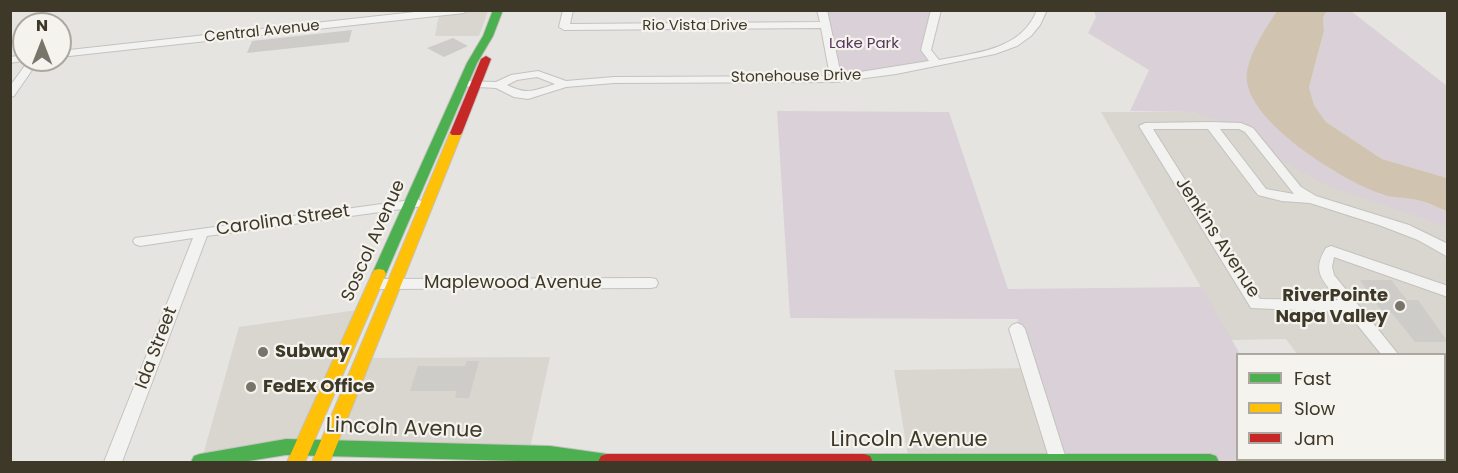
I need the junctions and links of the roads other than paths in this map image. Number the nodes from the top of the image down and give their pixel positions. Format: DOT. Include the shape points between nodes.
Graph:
graph roads {
  1 [pos="363,10"];
  2 [pos="464,10"];
  3 [pos="498,10"];
  4 [pos="568,10"];
  5 [pos="822,10"];
  6 [pos="936,10"];
  7 [pos="1042,10"];
  8 [pos="357,21"];
  9 [pos="825,25"];
  10 [pos="72,53"];
  11 [pos="936,63"];
  12 [pos="26,72"];
  13 [pos="836,79"];
  14 [pos="565,84"];
  15 [pos="469,85"];
  16 [pos="498,85"];
  17 [pos="10,94"];
  18 [pos="1211,125"];
  19 [pos="1311,199"];
  20 [pos="410,203"];
  21 [pos="426,204"];
  22 [pos="202,233"];
  23 [pos="141,242"];
  24 [pos="1448,252"];
  25 [pos="651,283"];
  26 [pos="375,284"];
  27 [pos="393,284"];
  28 [pos="1448,292"];
  29 [pos="1351,306"];
  30 [pos="1017,329"];
  31 [pos="1389,353"];
  32 [pos="303,447"];
  33 [pos="327,447"];
  34 [pos="1059,461"];
  35 [pos="113,462"];
  36 [pos="200,462"];
  37 [pos="296,462"];
  38 [pos="321,462"];
  39 [pos="607,462"];
  40 [pos="1210,462"];
  1 -- 8 [label="street"];
  2 -- 8 [label="street, Central Avenue"];
  3 -- 15 [label="main road, Soscol Avenue" via="488,36 487,58"];
  4 -- 9 [label="street, Rio Vista Drive" via="564,27"];
  5 -- 9 [label="street"];
  6 -- 11 [label="street" via="926,50"];
  7 -- 11 [label="street, Stonehouse Drive" via="1037,24 1010,46"];
  8 -- 10 [label="street, Central Avenue"];
  9 -- 13 [label="street"];
  11 -- 13 [label="street, Stonehouse Drive"];
  12 -- 17 [label="street"];
  13 -- 14 [label="street, Stonehouse Drive" via="656,79"];
  14 -- 16 [label="street, Stonehouse Drive" via="538,74 515,77"];
  14 -- 16 [label="street, Stonehouse Drive" via="528,96"];
  15 -- 16 [label="street, Stonehouse Drive"];
  15 -- 20 [label="main road, Soscol Avenue"];
  15 -- 21 [label="main road, Soscol Avenue"];
  18 -- 19 [label="street" via="1234,125 1249,130 1297,190"];
  18 -- 19 [label="street" via="1262,192"];
  18 -- 29 [label="street, Jenkins Avenue" via="1145,126 1256,304"];
  19 -- 24 [label="street" via="1425,236"];
  20 -- 21 [label="street, Carolina Street"];
  20 -- 22 [label="street, Carolina Street"];
  20 -- 26 [label="main road, Soscol Avenue"];
  21 -- 27 [label="main road, Soscol Avenue"];
  22 -- 23 [label="street, Carolina Street"];
  22 -- 35 [label="street, Ida Street"];
  25 -- 27 [label="street, Maplewood Avenue"];
  26 -- 27 [label="street, Maplewood Avenue"];
  26 -- 32 [label="main road, Soscol Avenue"];
  27 -- 33 [label="main road, Soscol Avenue"];
  28 -- 29 [label="street" via="1330,251 1324,269"];
  29 -- 31 [label="street"];
  30 -- 34 [label="street"];
  32 -- 33 [label="main road, Lincoln Avenue"];
  32 -- 36 [label="main road, Lincoln Avenue"];
  32 -- 37 [label="main road, Soscol Avenue"];
  33 -- 38 [label="main road, Soscol Avenue"];
  33 -- 39 [label="main road, Lincoln Avenue" via="550,454"];
  34 -- 39 [label="main road, Lincoln Avenue"];
  34 -- 40 [label="main road, Lincoln Avenue"];
}
